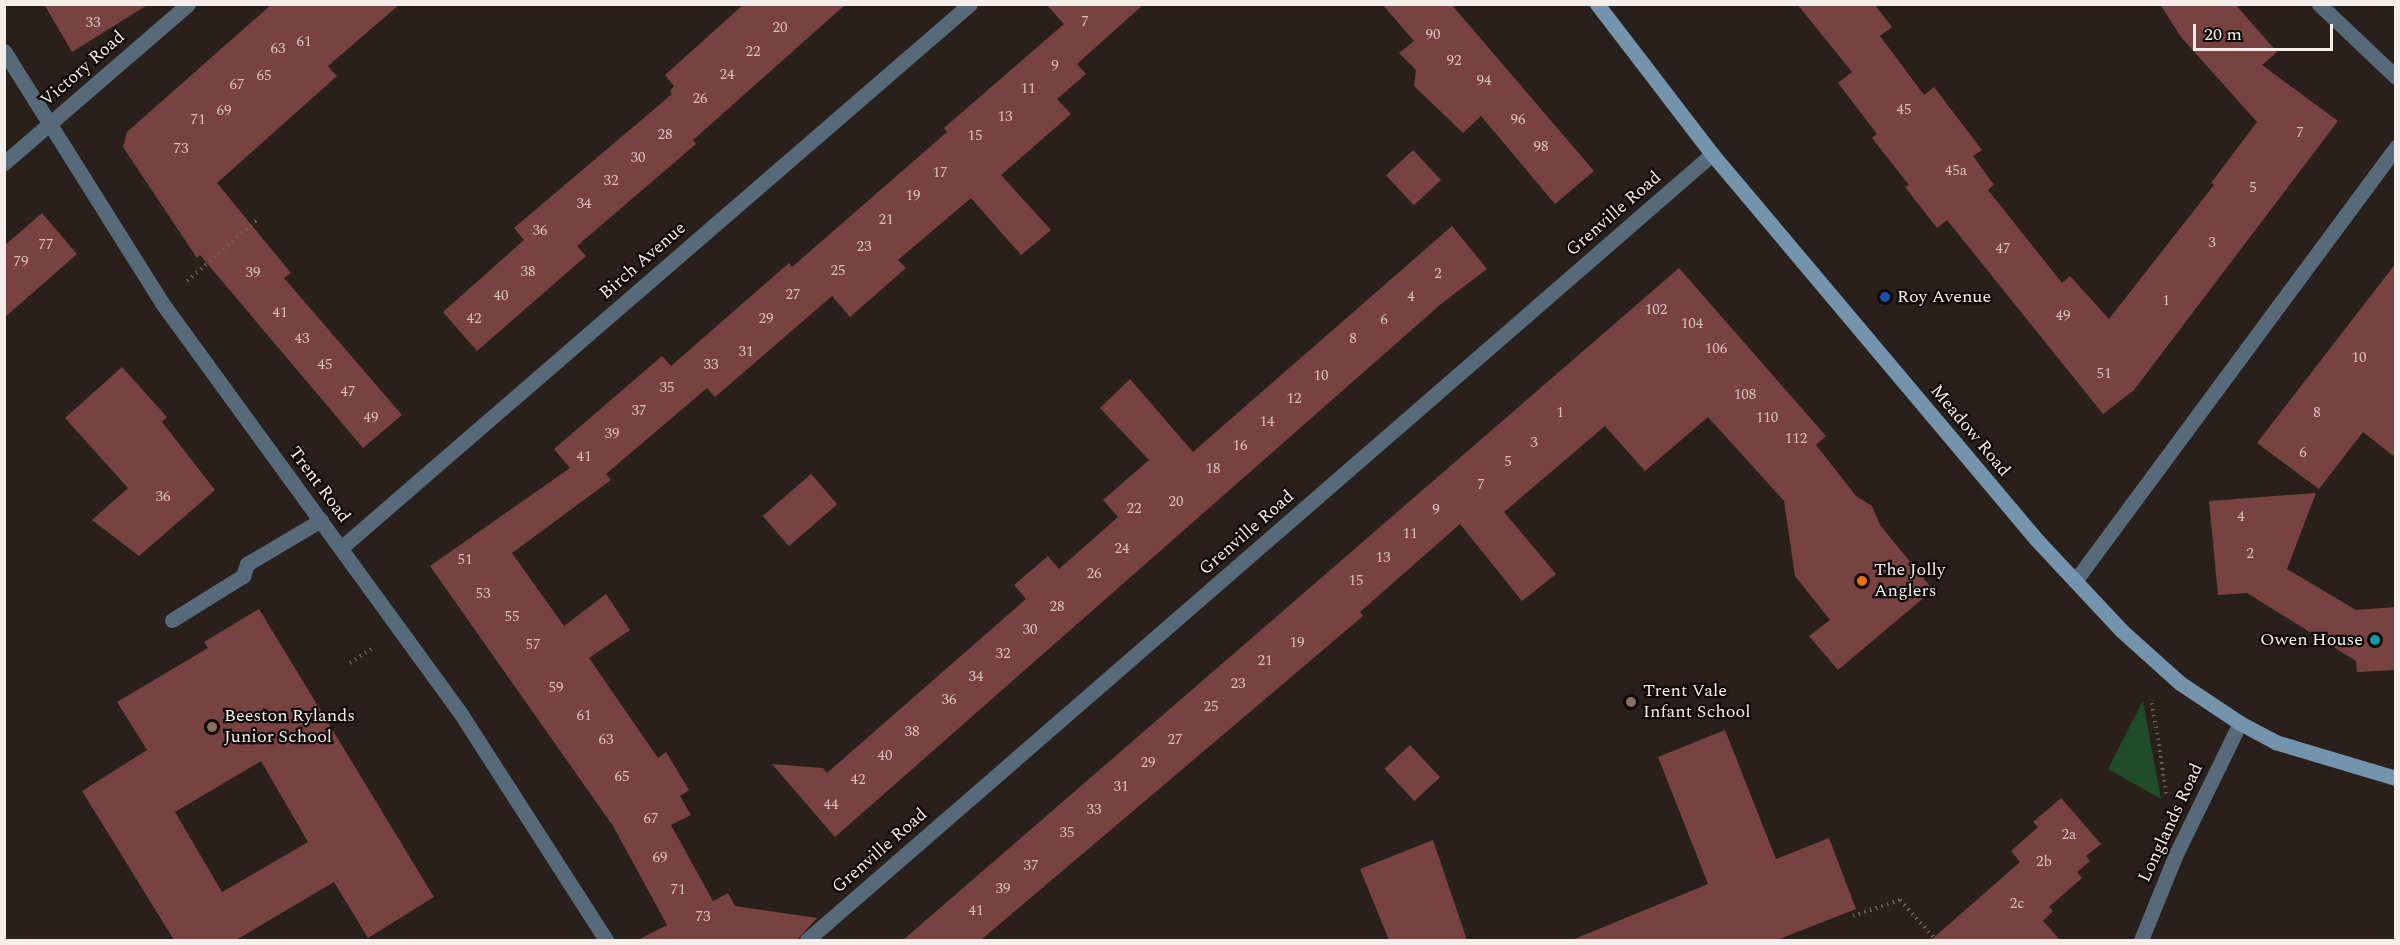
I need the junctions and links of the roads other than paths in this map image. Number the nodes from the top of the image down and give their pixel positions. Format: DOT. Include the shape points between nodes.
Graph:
graph roads {
  1 [pos="188,4"];
  2 [pos="970,4"];
  3 [pos="1597,4"];
  4 [pos="2319,4"];
  5 [pos="4,51"];
  6 [pos="2396,77"];
  7 [pos="49,125"];
  8 [pos="2396,147"];
  9 [pos="1712,154"];
  10 [pos="4,163"];
  11 [pos="321,520"];
  12 [pos="342,547"];
  13 [pos="2075,581"];
  14 [pos="172,620"];
  15 [pos="2240,723"];
  16 [pos="2396,778"];
  17 [pos="606,940"];
  18 [pos="807,940"];
  19 [pos="2141,940"];
  1 -- 7 [label="street, Victory Road"];
  2 -- 12 [label="street, Birch Avenue"];
  3 -- 9 [label="street, Meadow Road"];
  4 -- 6 [label="street"];
  5 -- 7 [label="street, Trent Road"];
  7 -- 10 [label="street, Victory Road"];
  7 -- 11 [label="street, Trent Road" via="162,303"];
  8 -- 13 [label="street"];
  9 -- 13 [label="street, Meadow Road"];
  9 -- 18 [label="street, Grenville Road"];
  11 -- 12 [label="street, Trent Road"];
  11 -- 14 [label="street" via="247,564 243,576"];
  12 -- 17 [label="street, Trent Road" via="461,714"];
  13 -- 15 [label="street, Meadow Road" via="2180,683"];
  15 -- 16 [label="street, Meadow Road" via="2275,742"];
  15 -- 19 [label="street, Longlands Road" via="2176,854"];
}
